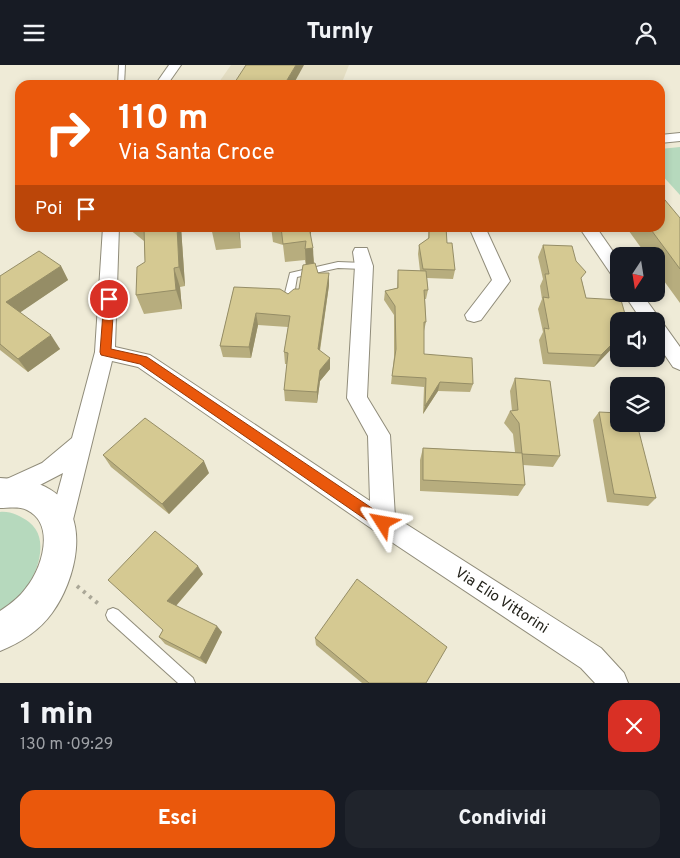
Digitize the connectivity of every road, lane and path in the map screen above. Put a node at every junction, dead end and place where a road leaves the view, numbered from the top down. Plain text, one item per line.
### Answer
1 (122, 65) edge
2 (175, 65) edge
3 (121, 80) edge
4 (164, 80) edge
5 (680, 137) edge
6 (665, 138) edge
7 (111, 232) edge
8 (479, 232) edge
9 (590, 232) edge
10 (363, 259) joint
11 (610, 260) edge
12 (288, 301) edge
13 (474, 315) dead end
14 (665, 340) edge
15 (105, 352) junction
16 (680, 362) edge
17 (83, 442) junction
18 (1, 493) edge
19 (383, 523) junction
20 (60, 527) junction
21 (57, 570) junction
22 (113, 615) joint
23 (0, 633) edge
24 (188, 683) edge
25 (614, 683) edge

1 - 3 lane
2 - 4 street
5 - 6 street
7 - 15 street
8 - 13 street
9 - 11 street
10 - 12 lane
10 - 19 street
14 - 16 street
15 - 17 street
15 - 19 street, Via Elio Vittorini
17 - 18 street
17 - 20 street
18 - 20 street
19 - 25 street, Via Elio Vittorini
20 - 21 street
21 - 22 path
21 - 23 street
22 - 24 lane

